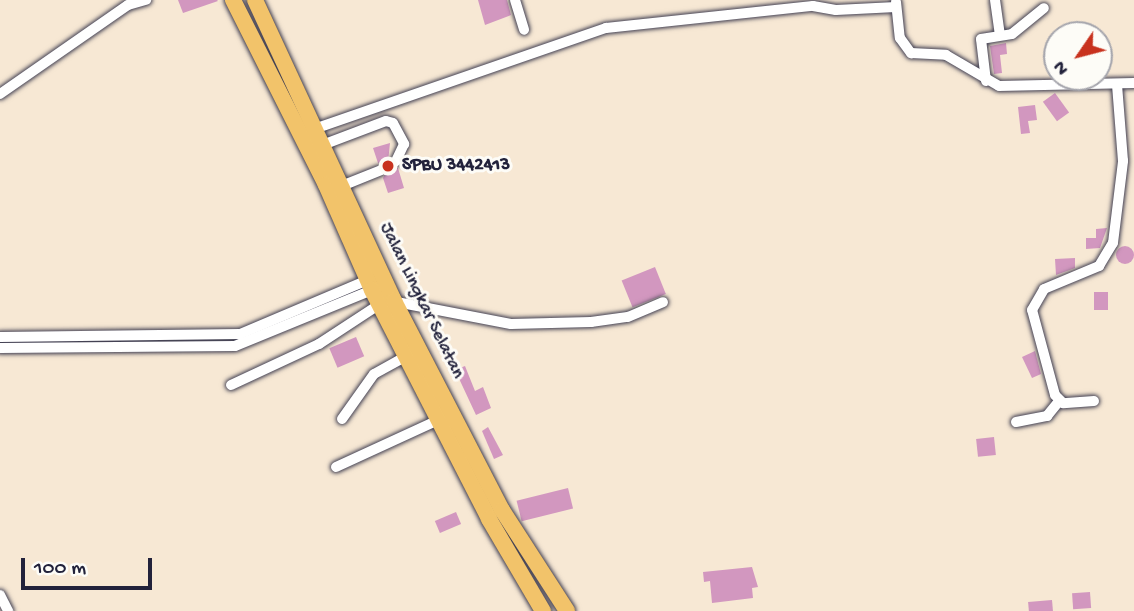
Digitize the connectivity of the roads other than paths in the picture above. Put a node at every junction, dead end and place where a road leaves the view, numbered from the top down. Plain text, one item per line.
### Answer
1 (146, 0) edge
2 (233, 0) edge
3 (255, 0) edge
4 (515, 0) edge
5 (995, 0) edge
6 (896, 3) edge
7 (1044, 8) dead end
8 (524, 30) dead end
9 (1000, 35) junction
10 (986, 81) junction
11 (1134, 83) edge
12 (1117, 84) junction
13 (0, 94) edge
14 (317, 128) junction
15 (325, 145) junction
16 (396, 161) dead end
17 (381, 170) dead end
18 (344, 185) junction
19 (380, 289) junction
20 (663, 302) dead end
21 (0, 337) edge
22 (0, 348) edge
23 (406, 356) junction
24 (231, 385) dead end
25 (1059, 401) junction
26 (1094, 401) dead end
27 (342, 419) dead end
28 (439, 420) junction
29 (1016, 422) dead end
30 (335, 467) dead end
31 (0, 595) edge
32 (8, 611) edge
33 (543, 611) edge
34 (567, 611) edge

1 - 13 street
2 - 19 highway, Jalan Lingkar Selatan
3 - 14 highway, Jalan Lingkar Selatan
4 - 8 street
5 - 9 street
6 - 10 street
6 - 14 street
7 - 9 street
9 - 10 street
10 - 12 street
11 - 12 street
12 - 25 street
14 - 15 highway, Jalan Lingkar Selatan
15 - 16 street
15 - 18 highway, Jalan Lingkar Selatan
17 - 18 street
18 - 19 highway, Jalan Lingkar Selatan
19 - 20 street
19 - 21 street
19 - 22 street
19 - 23 highway, Jalan Lingkar Selatan
19 - 24 street
19 - 34 highway, Jalan Lingkar Selatan
23 - 27 street
23 - 28 highway, Jalan Lingkar Selatan
25 - 26 street
25 - 29 street
28 - 30 street
28 - 33 highway, Jalan Lingkar Selatan
31 - 32 street

